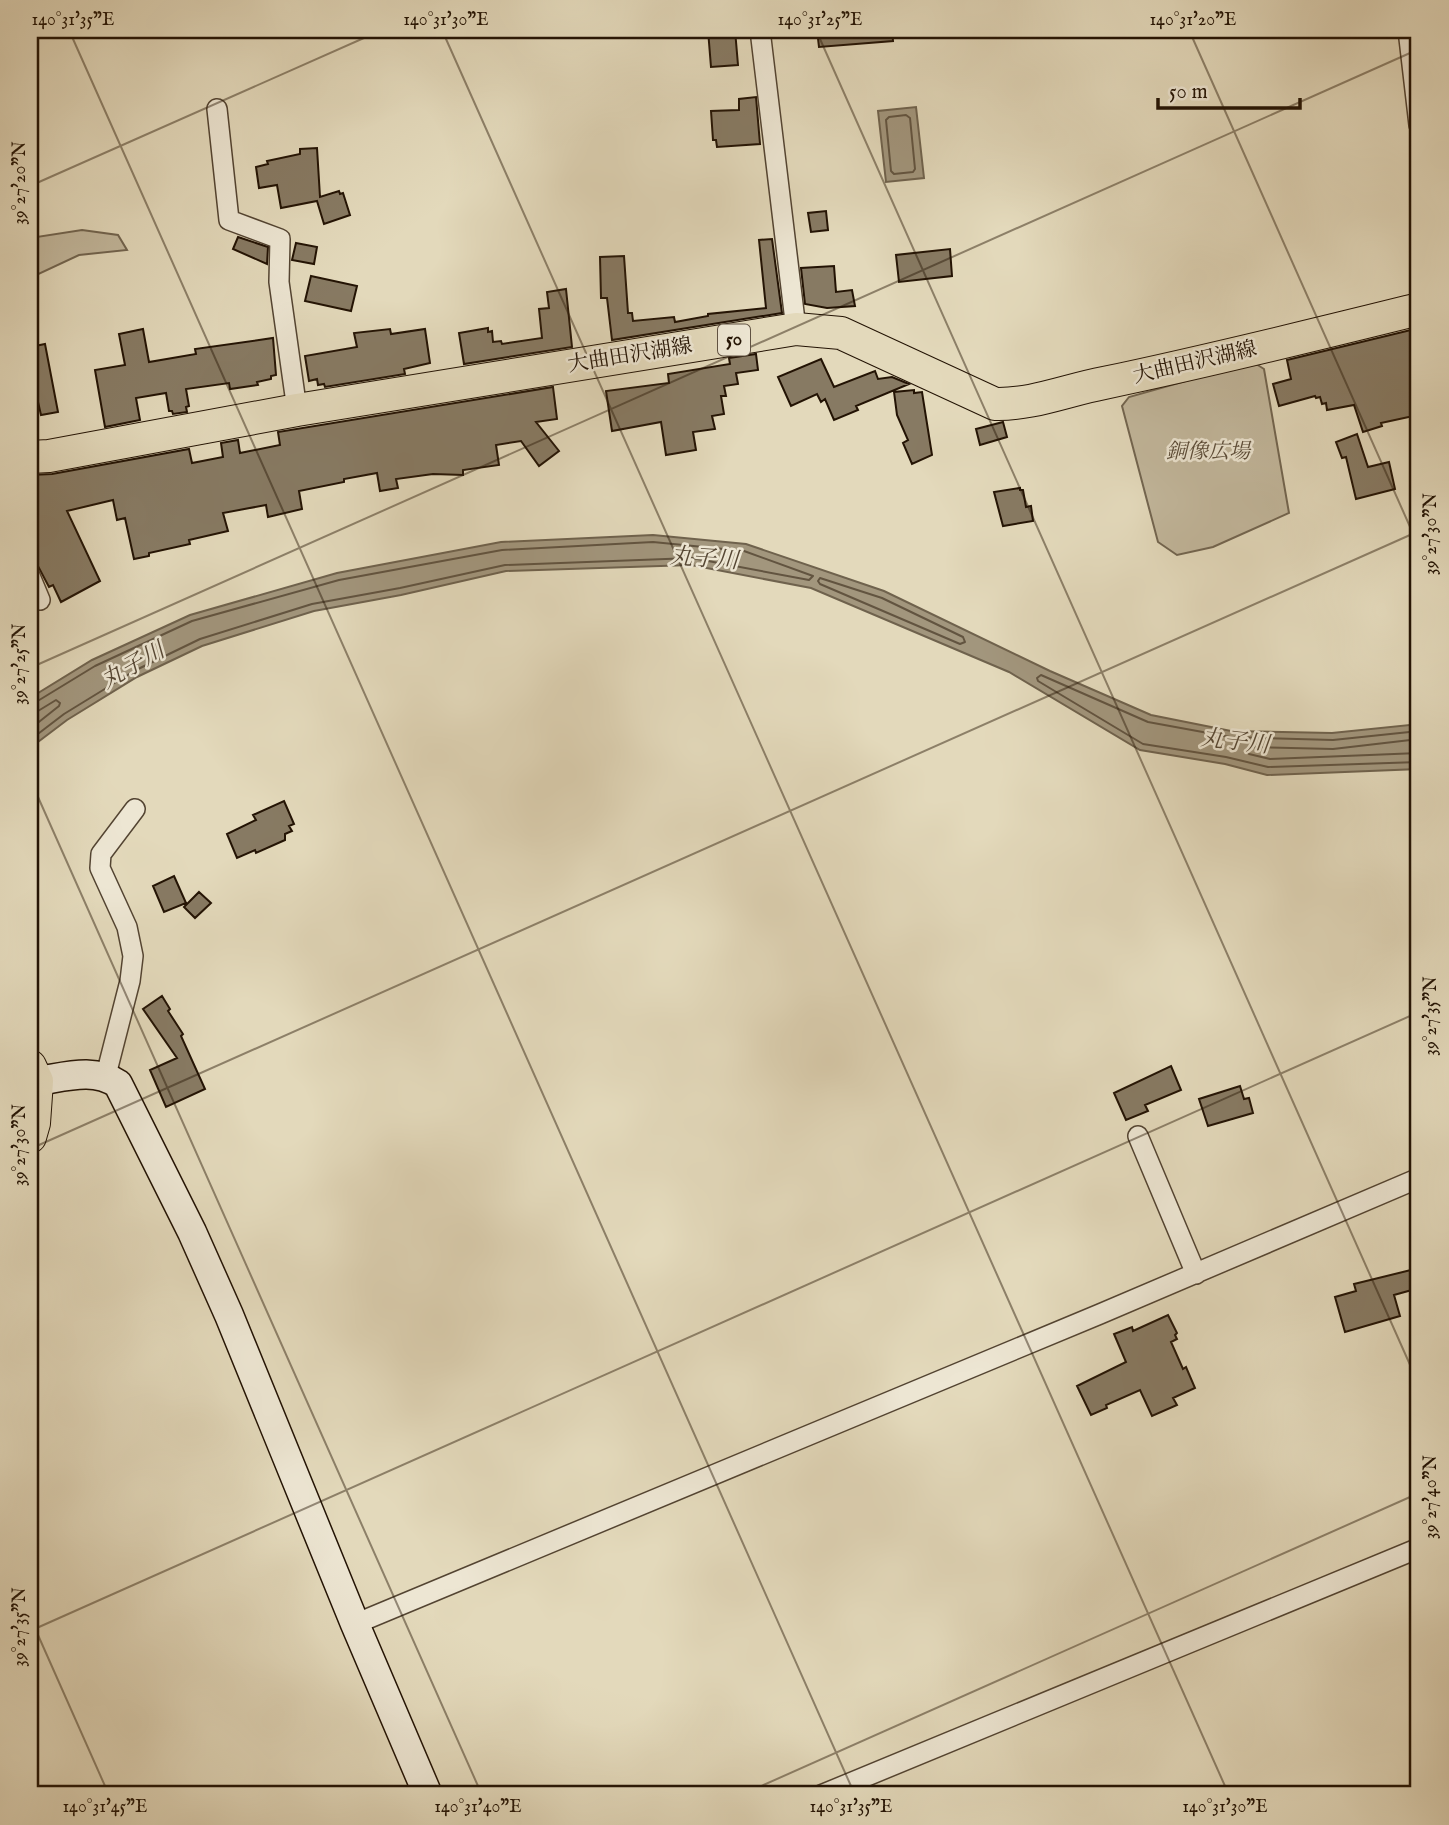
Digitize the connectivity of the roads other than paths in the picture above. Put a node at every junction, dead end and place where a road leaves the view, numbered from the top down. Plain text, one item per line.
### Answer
1 (760, 30) edge
2 (1408, 30) edge
3 (217, 109) dead end
4 (1419, 125) edge
5 (1419, 309) edge
6 (796, 330) junction
7 (297, 410) junction
8 (30, 457) edge
9 (30, 576) edge
10 (40, 600) dead end
11 (135, 809) dead end
12 (34, 1073) edge
13 (106, 1075) junction
14 (1139, 1136) dead end
15 (30, 1138) edge
16 (1419, 1178) edge
17 (1196, 1274) junction
18 (1419, 1548) edge
19 (355, 1624) junction
20 (428, 1795) edge
21 (821, 1795) edge

1 - 6 street
2 - 4 street
3 - 7 street
5 - 6 main road, 大曲田沢湖線 / 50
6 - 7 main road, 大曲田沢湖線 / 50
7 - 8 main road, 大曲田沢湖線 / 50
9 - 10 street
11 - 13 street
12 - 13 street
12 - 15 main road
13 - 19 street
14 - 17 street
16 - 17 street
17 - 19 street
18 - 21 street
19 - 20 street

